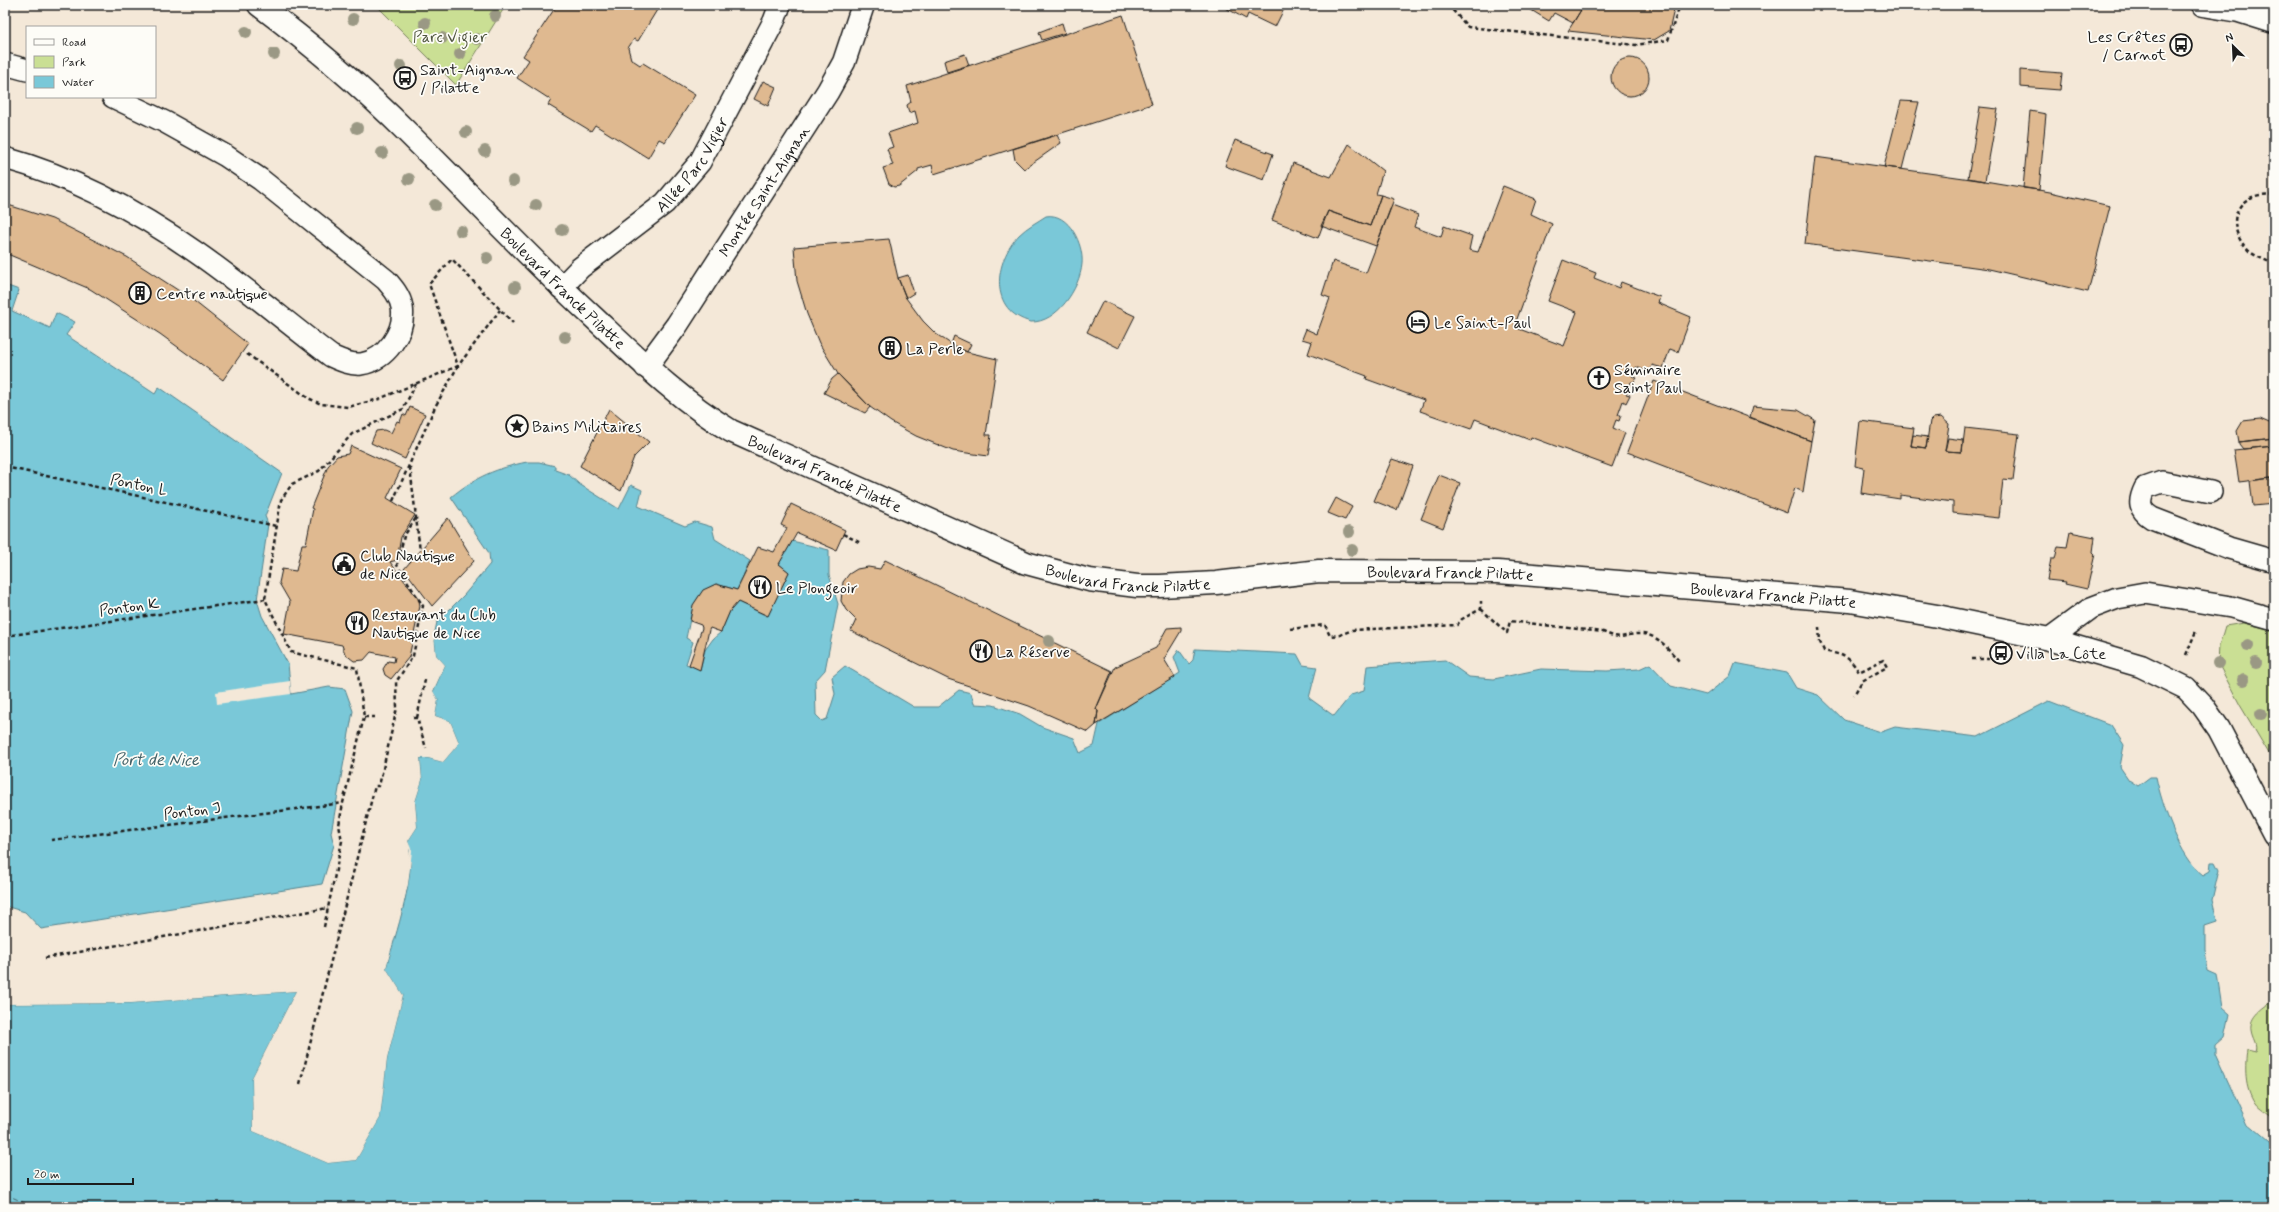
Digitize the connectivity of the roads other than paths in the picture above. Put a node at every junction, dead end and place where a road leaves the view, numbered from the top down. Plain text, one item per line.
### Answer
1 (259, 5) edge
2 (780, 5) edge
3 (863, 5) edge
4 (2203, 5) edge
5 (2274, 22) edge
6 (5, 64) edge
7 (26, 70) edge
8 (115, 98) edge
9 (5, 158) edge
10 (561, 288) junction
11 (646, 367) junction
12 (2211, 492) dead end
13 (2274, 561) edge
14 (2274, 619) edge
15 (2049, 638) junction
16 (2274, 834) edge

1 - 10 street, Boulevard Franck Pilatte
2 - 10 lane, Allée Parc Vigier
3 - 11 street, Montée Saint-Aignan
4 - 5 street
6 - 7 lane
8 - 9 lane
10 - 11 street, Boulevard Franck Pilatte
11 - 15 street, Boulevard Franck Pilatte
12 - 13 lane
14 - 15 lane
15 - 16 street, Boulevard Franck Pilatte

